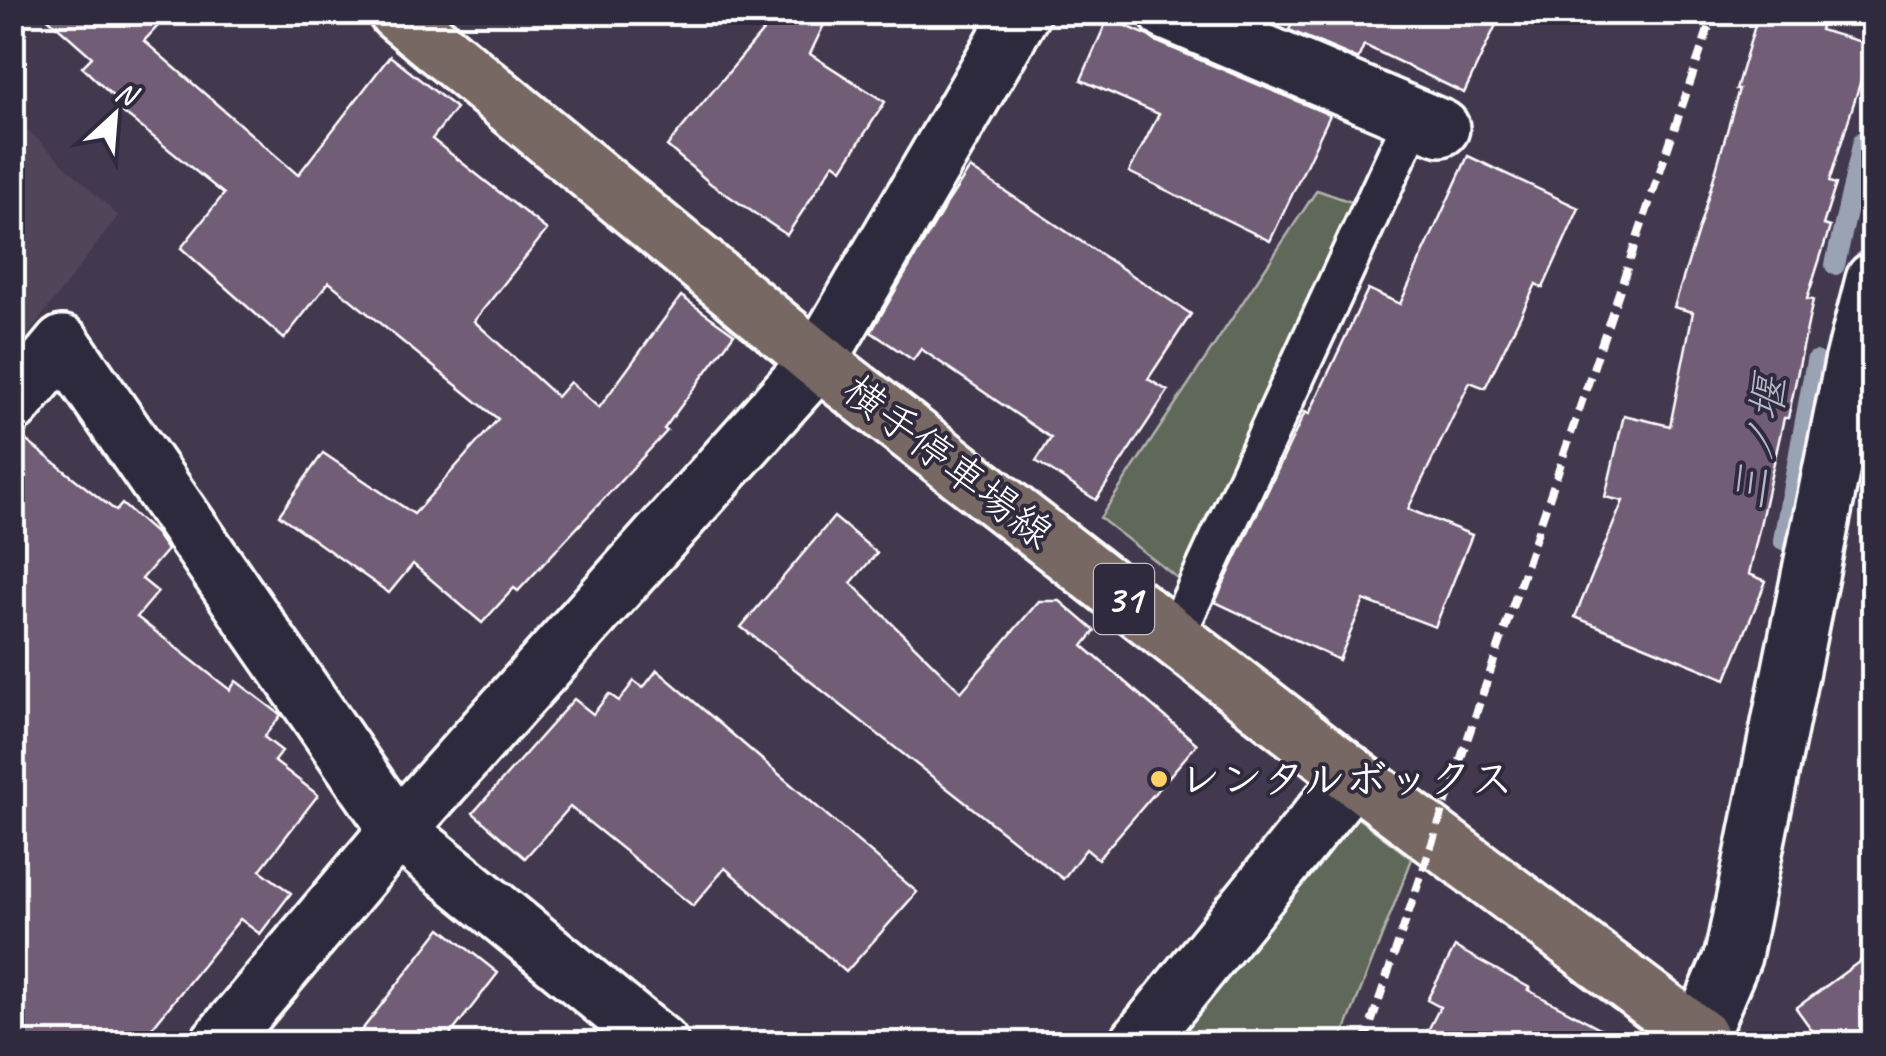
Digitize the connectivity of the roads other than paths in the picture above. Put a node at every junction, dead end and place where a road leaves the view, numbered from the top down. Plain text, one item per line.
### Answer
1 (396, 12) edge
2 (1022, 12) edge
3 (1167, 12) edge
4 (1428, 122) joint
5 (1874, 280) edge
6 (818, 361) junction
7 (12, 405) edge
8 (1174, 638) junction
9 (1353, 776) junction
10 (398, 830) junction
11 (1702, 1042) edge
12 (218, 1044) edge
13 (660, 1044) edge
14 (1137, 1044) edge

1 - 6 main road, 横手停車場線 / 31
2 - 6 street
3 - 4 street
4 - 8 lane
5 - 11 street
6 - 8 main road, 横手停車場線 / 31
6 - 10 street
7 - 10 street
8 - 9 main road, 横手停車場線 / 31
9 - 11 main road, 横手停車場線 / 31
9 - 14 street
10 - 12 street
10 - 13 street

